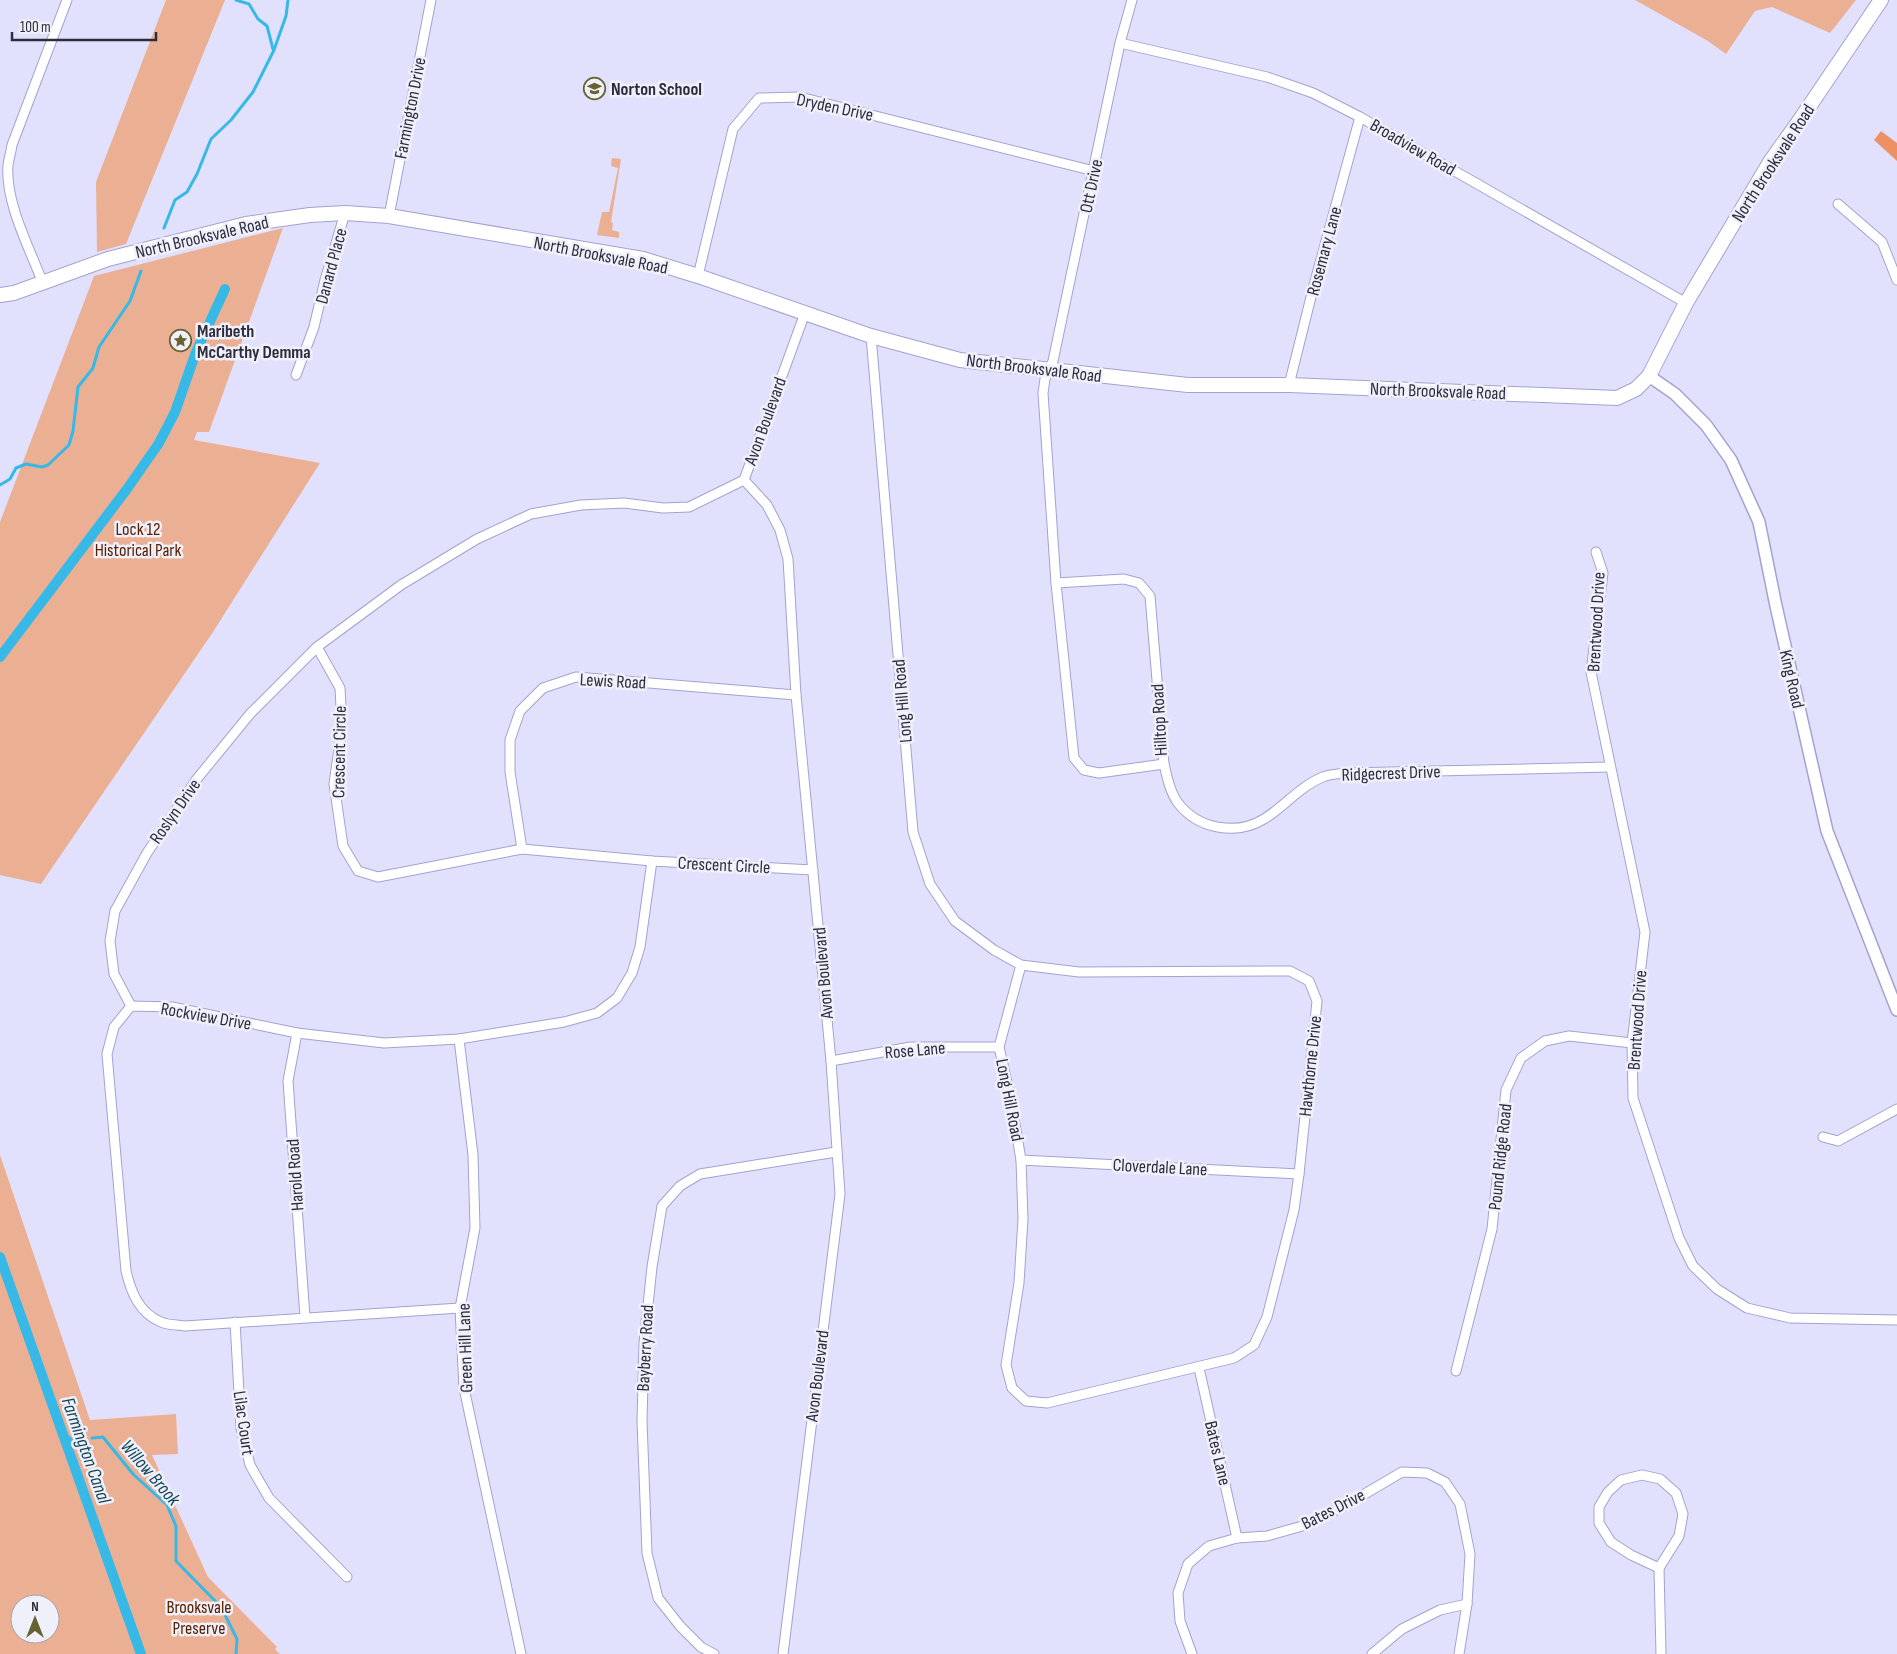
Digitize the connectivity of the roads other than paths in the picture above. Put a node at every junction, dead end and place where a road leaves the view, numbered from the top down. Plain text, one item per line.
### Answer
1 (67, 0) edge
2 (431, 0) edge
3 (1132, 0) edge
4 (1881, 0) edge
5 (1120, 43) junction
6 (1360, 117) junction
7 (1094, 171) junction
8 (1838, 204) dead end
9 (345, 213) junction
10 (389, 216) junction
11 (698, 276) junction
12 (1897, 280) edge
13 (42, 281) junction
14 (0, 295) edge
15 (1686, 302) junction
16 (805, 313) junction
17 (871, 336) junction
18 (1049, 371) junction
19 (296, 375) dead end
20 (1649, 376) junction
21 (1289, 385) junction
22 (744, 480) junction
23 (1596, 552) dead end
24 (1056, 583) junction
25 (317, 648) junction
26 (796, 695) junction
27 (1164, 764) junction
28 (1610, 767) junction
29 (522, 849) junction
30 (652, 861) junction
31 (813, 870) junction
32 (1021, 964) junction
33 (131, 1006) junction
34 (1897, 1010) edge
35 (297, 1033) junction
36 (458, 1039) junction
37 (1632, 1044) junction
38 (999, 1047) junction
39 (831, 1061) junction
40 (1897, 1109) edge
41 (1823, 1137) dead end
42 (836, 1152) junction
43 (1022, 1160) junction
44 (1299, 1174) junction
45 (460, 1308) junction
46 (305, 1317) junction
47 (1897, 1320) edge
48 (235, 1322) junction
49 (1198, 1368) junction
50 (1456, 1371) dead end
51 (1237, 1538) junction
52 (1659, 1568) junction
53 (348, 1577) dead end
54 (1467, 1604) junction
55 (521, 1654) edge
56 (714, 1654) edge
57 (783, 1654) edge
58 (1192, 1654) edge
59 (1372, 1654) edge
60 (1459, 1654) edge
61 (1661, 1654) edge

1 - 13 street
2 - 10 street, Farmington Drive
3 - 5 street, Ott Drive
4 - 15 main road, North Brooksvale Road
5 - 6 street, Broadview Road
5 - 7 street, Ott Drive
6 - 15 street, Broadview Road
6 - 21 street, Rosemary Lane
7 - 11 street, Dryden Drive
7 - 18 street, Ott Drive
8 - 12 street
9 - 10 main road, North Brooksvale Road
9 - 13 main road, North Brooksvale Road
9 - 19 street, Danard Place
10 - 11 main road, North Brooksvale Road
11 - 16 main road, North Brooksvale Road
13 - 14 main road, North Brooksvale Road
15 - 20 main road, North Brooksvale Road
16 - 17 main road, North Brooksvale Road
16 - 22 street, Avon Boulevard
17 - 18 main road, North Brooksvale Road
17 - 32 street, Long Hill Road
18 - 21 main road, North Brooksvale Road
18 - 24 street, Hilltop Road
20 - 21 main road, North Brooksvale Road
20 - 34 street, King Road
22 - 25 street
22 - 26 street, Avon Boulevard
23 - 28 street, Brentwood Drive
24 - 27 street, Hilltop Road
24 - 27 street, Hilltop Road
25 - 29 street, Crescent Circle
25 - 33 street, Roslyn Drive
26 - 29 street, Lewis Road
26 - 31 street, Avon Boulevard
27 - 28 street, Ridgecrest Drive
28 - 37 street, Brentwood Drive
29 - 30 street, Crescent Circle
30 - 31 street, Crescent Circle
30 - 36 street, Rockview Drive
31 - 39 street, Avon Boulevard
32 - 38 street, Long Hill Road
32 - 44 street, Hawthorne Drive
33 - 35 street, Rockview Drive
33 - 48 street
35 - 36 street, Rockview Drive
35 - 46 street, Harold Road
36 - 45 street, Green Hill Lane
37 - 47 street, Brentwood Drive
37 - 50 street, Pound Ridge Road
38 - 39 street, Rose Lane
38 - 43 street, Long Hill Road
39 - 42 street, Avon Boulevard
40 - 41 street
42 - 56 street, Bayberry Road
42 - 57 street, Avon Boulevard
43 - 44 street, Cloverdale Lane
43 - 49 street, Long Hill Road
44 - 49 street, Hawthorne Drive
45 - 46 street
45 - 55 street, Green Hill Lane
46 - 48 street
48 - 53 street, Lilac Court
49 - 51 street, Bates Lane
51 - 54 street, Bates Drive
51 - 58 street, Bates Drive
52 - 52 street
52 - 61 street
54 - 59 street
54 - 60 street, Bates Drive

